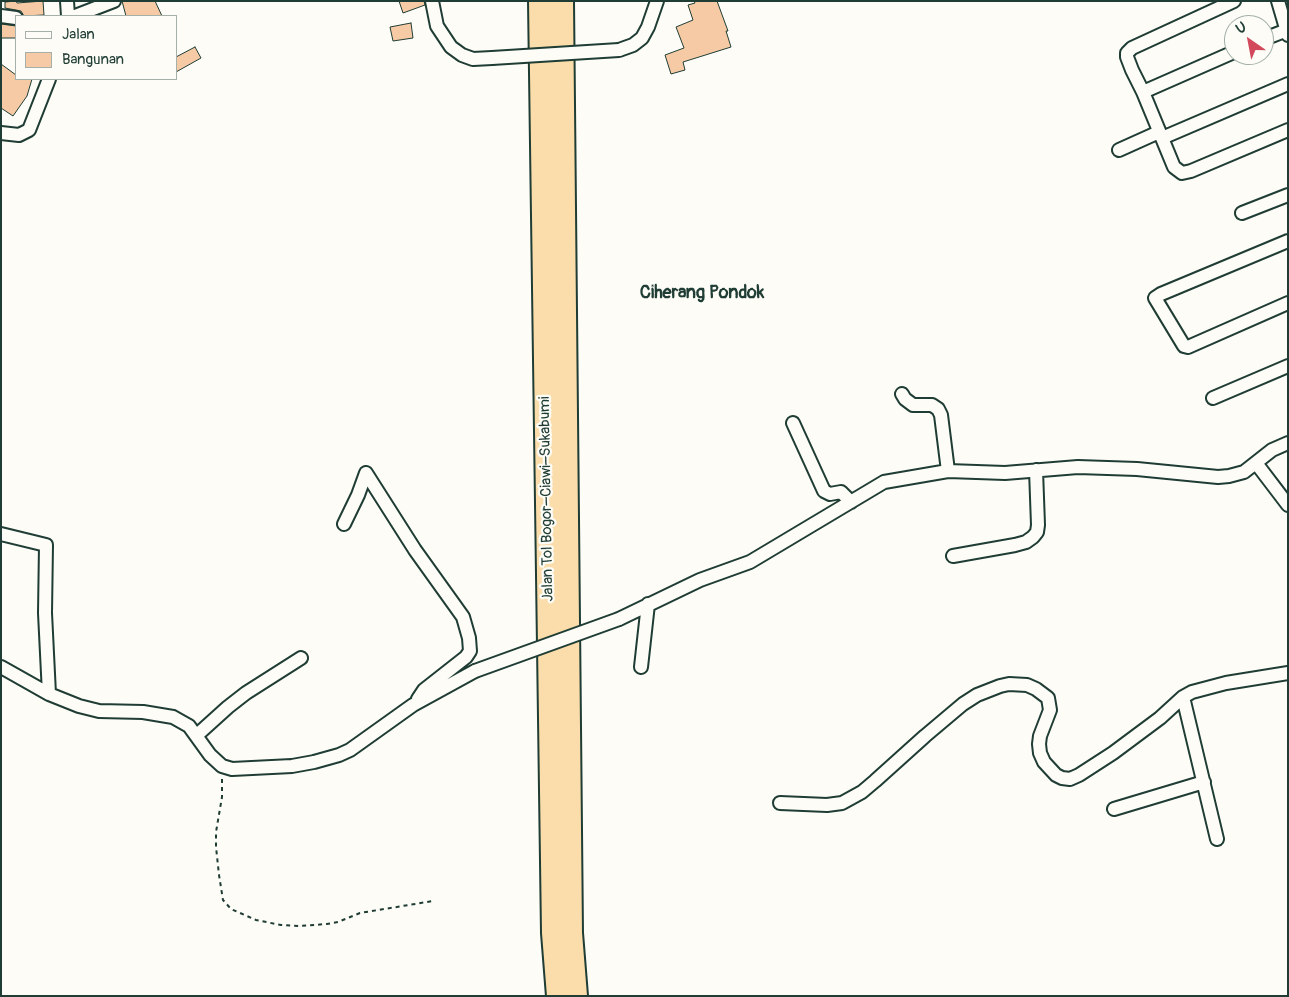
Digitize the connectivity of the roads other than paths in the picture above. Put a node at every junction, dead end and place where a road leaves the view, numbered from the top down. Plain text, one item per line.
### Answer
1 (67, 1) edge
2 (114, 1) edge
3 (432, 1) edge
4 (540, 1) edge
5 (562, 1) edge
6 (657, 1) edge
7 (1234, 1) edge
8 (1278, 1) edge
9 (68, 15) edge
10 (78, 15) edge
11 (1, 16) edge
12 (15, 18) edge
13 (1287, 32) edge
14 (1274, 36) edge
15 (1224, 56) edge
16 (49, 80) edge
17 (1288, 84) edge
18 (1143, 92) junction
19 (1288, 130) edge
20 (1, 133) edge
21 (1161, 135) junction
22 (1119, 150) dead end
23 (1288, 194) edge
24 (1242, 214) dead end
25 (1288, 241) edge
26 (1288, 303) edge
27 (1288, 366) edge
28 (902, 394) dead end
29 (1213, 398) dead end
30 (793, 423) dead end
31 (1288, 443) edge
32 (1256, 463) junction
33 (1036, 470) junction
34 (948, 471) junction
35 (851, 502) junction
36 (1288, 505) edge
37 (344, 524) dead end
38 (1, 534) edge
39 (953, 556) dead end
40 (648, 604) junction
41 (301, 658) dead end
42 (1, 667) edge
43 (641, 667) dead end
44 (1288, 673) edge
45 (49, 694) junction
46 (1183, 697) junction
47 (413, 705) junction
48 (196, 734) junction
49 (1204, 782) junction
50 (780, 803) dead end
51 (1114, 809) dead end
52 (1217, 839) dead end
53 (558, 996) edge
54 (576, 996) edge

1 - 9 street
2 - 10 street
3 - 6 street, bridge
4 - 53 highway, Jalan Tol Bogor–Ciawi–Sukabumi
5 - 54 highway, Jalan Tol Bogor–Ciawi–Sukabumi
7 - 18 street
8 - 13 street
11 - 12 street
13 - 14 street
15 - 18 street
16 - 20 street
17 - 21 street
18 - 21 street
19 - 21 street
21 - 22 street
23 - 24 street
25 - 26 street
27 - 29 street
28 - 34 street
30 - 35 street
31 - 32 street
32 - 33 street
32 - 36 street
33 - 34 street
33 - 39 street
34 - 35 street
35 - 40 street
37 - 47 street
38 - 45 street
40 - 43 street
40 - 47 street, bridge
41 - 48 street
42 - 45 street
44 - 46 street
45 - 48 street
46 - 49 street
46 - 50 street
47 - 48 street
49 - 51 street
49 - 52 street

